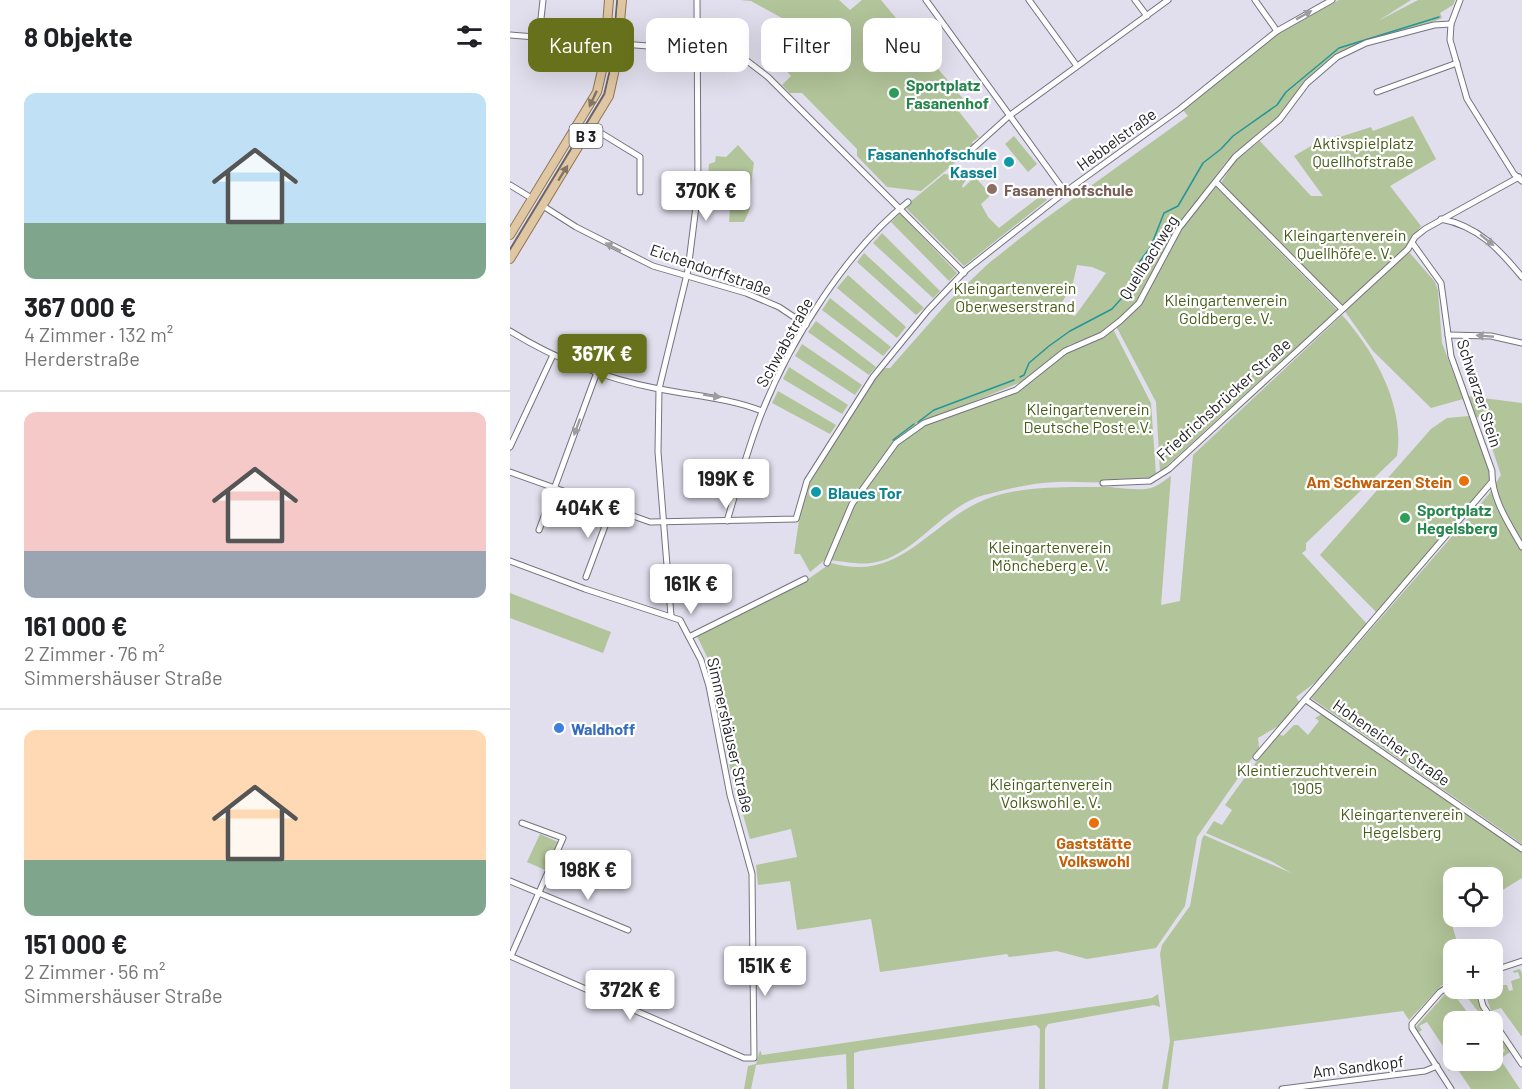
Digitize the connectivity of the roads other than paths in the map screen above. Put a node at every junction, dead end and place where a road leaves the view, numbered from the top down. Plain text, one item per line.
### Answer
1 (543, 0) edge
2 (609, 0) edge
3 (622, 0) edge
4 (697, 0) edge
5 (926, 0) edge
6 (1029, 0) edge
7 (1135, 0) edge
8 (1168, 0) edge
9 (1255, 0) edge
10 (1332, 0) edge
11 (1460, 0) edge
12 (1147, 16) junction
13 (541, 18) edge
14 (607, 18) edge
15 (620, 18) edge
16 (697, 18) edge
17 (1451, 24) junction
18 (1277, 31) junction
19 (510, 35) edge
20 (528, 36) edge
21 (749, 62) edge
22 (1456, 63) junction
23 (1077, 66) junction
24 (600, 72) edge
25 (613, 72) edge
26 (698, 72) edge
27 (1377, 92) dead end
28 (1009, 116) junction
29 (591, 127) junction
30 (968, 153) dead end
31 (1520, 179) edge
32 (1217, 183) junction
33 (510, 185) edge
34 (639, 192) dead end
35 (1065, 192) junction
36 (533, 199) junction
37 (908, 202) dead end
38 (543, 206) junction
39 (899, 207) junction
40 (1441, 219) junction
41 (510, 235) edge
42 (1413, 244) junction
43 (510, 258) edge
44 (964, 273) junction
45 (687, 275) junction
46 (1522, 277) edge
47 (1342, 309) junction
48 (806, 325) junction
49 (510, 331) edge
50 (1448, 335) junction
51 (1522, 343) edge
52 (553, 355) junction
53 (597, 372) junction
54 (659, 389) junction
55 (762, 411) junction
56 (510, 447) edge
57 (510, 472) edge
58 (1103, 483) dead end
59 (1492, 485) junction
60 (555, 488) junction
61 (611, 510) junction
62 (727, 521) junction
63 (662, 522) junction
64 (539, 530) dead end
65 (1522, 547) edge
66 (510, 561) edge
67 (826, 562) dead end
68 (586, 577) dead end
69 (805, 579) dead end
70 (671, 616) junction
71 (689, 638) junction
72 (1306, 700) junction
73 (1256, 757) dead end
74 (522, 823) dead end
75 (1522, 849) edge
76 (510, 881) edge
77 (539, 893) junction
78 (628, 930) dead end
79 (510, 956) edge
80 (1522, 961) edge
81 (1503, 967) edge
82 (1443, 990) edge
83 (1481, 999) edge
84 (1522, 1064) edge
85 (1437, 1066) junction
86 (1282, 1089) edge
87 (1451, 1089) edge

1 - 13 street
2 - 14 main road, B 3
3 - 15 main road, B 3
4 - 16 street
5 - 28 street
6 - 23 street
7 - 12 street
8 - 12 street
9 - 18 street
18 -> 10 street, Hebbelstraße
11 - 17 street
12 - 23 street
17 - 22 street
17 - 32 street, Quellbachweg
18 - 35 street, Hebbelstraße
19 - 20 street
21 - 39 street
22 - 27 street
22 - 31 street
23 - 28 street
24 -> 36 main road, B 3
25 - 29 main road, B 3
26 - 45 street
28 - 30 street
28 - 35 street
29 - 34 street
38 -> 29 main road, B 3
31 - 40 street, Friedrichsbrücker Straße
32 - 47 street
32 - 67 street, Quellbachweg
33 - 36 street
35 - 44 street, Hebbelstraße
36 - 41 main road, B 3
37 - 39 street, Schwabstraße
38 - 43 main road, B 3
45 -> 38 street, Eichendorffstraße
39 - 44 street
39 - 48 street, Schwabstraße
40 - 42 street, Friedrichsbrücker Straße
40 -> 46 street
42 - 47 street, Friedrichsbrücker Straße
42 - 50 street, Schwarzer Stein
44 - 62 street, Hebbelstraße
45 - 48 street, Eichendorffstraße
45 - 54 street
47 - 58 street, Friedrichsbrücker Straße
48 - 55 street, Schwabstraße
49 - 52 street
51 -> 50 street
50 - 59 street, Schwarzer Stein
52 - 53 street
52 - 56 street
53 - 54 street
53 -> 60 street
54 -> 55 street
54 - 63 street
55 - 62 street, Schwabstraße
57 - 60 street
59 - 65 street, Schwarzer Stein
59 - 72 street
60 - 61 street
60 - 64 street
61 - 63 street
61 - 68 street
62 - 63 street
63 - 70 street
66 - 70 street
69 - 71 street
70 - 71 street, Simmershäuser Straße
71 - 79 street, Simmershäuser Straße
72 - 73 street
72 - 75 street, Hoheneicher Straße
74 - 77 street
76 - 77 street
77 - 78 street
77 - 79 street
80 - 81 street
82 - 85 street
83 - 84 street
85 - 86 street, Am Sandkopf
85 - 87 street

